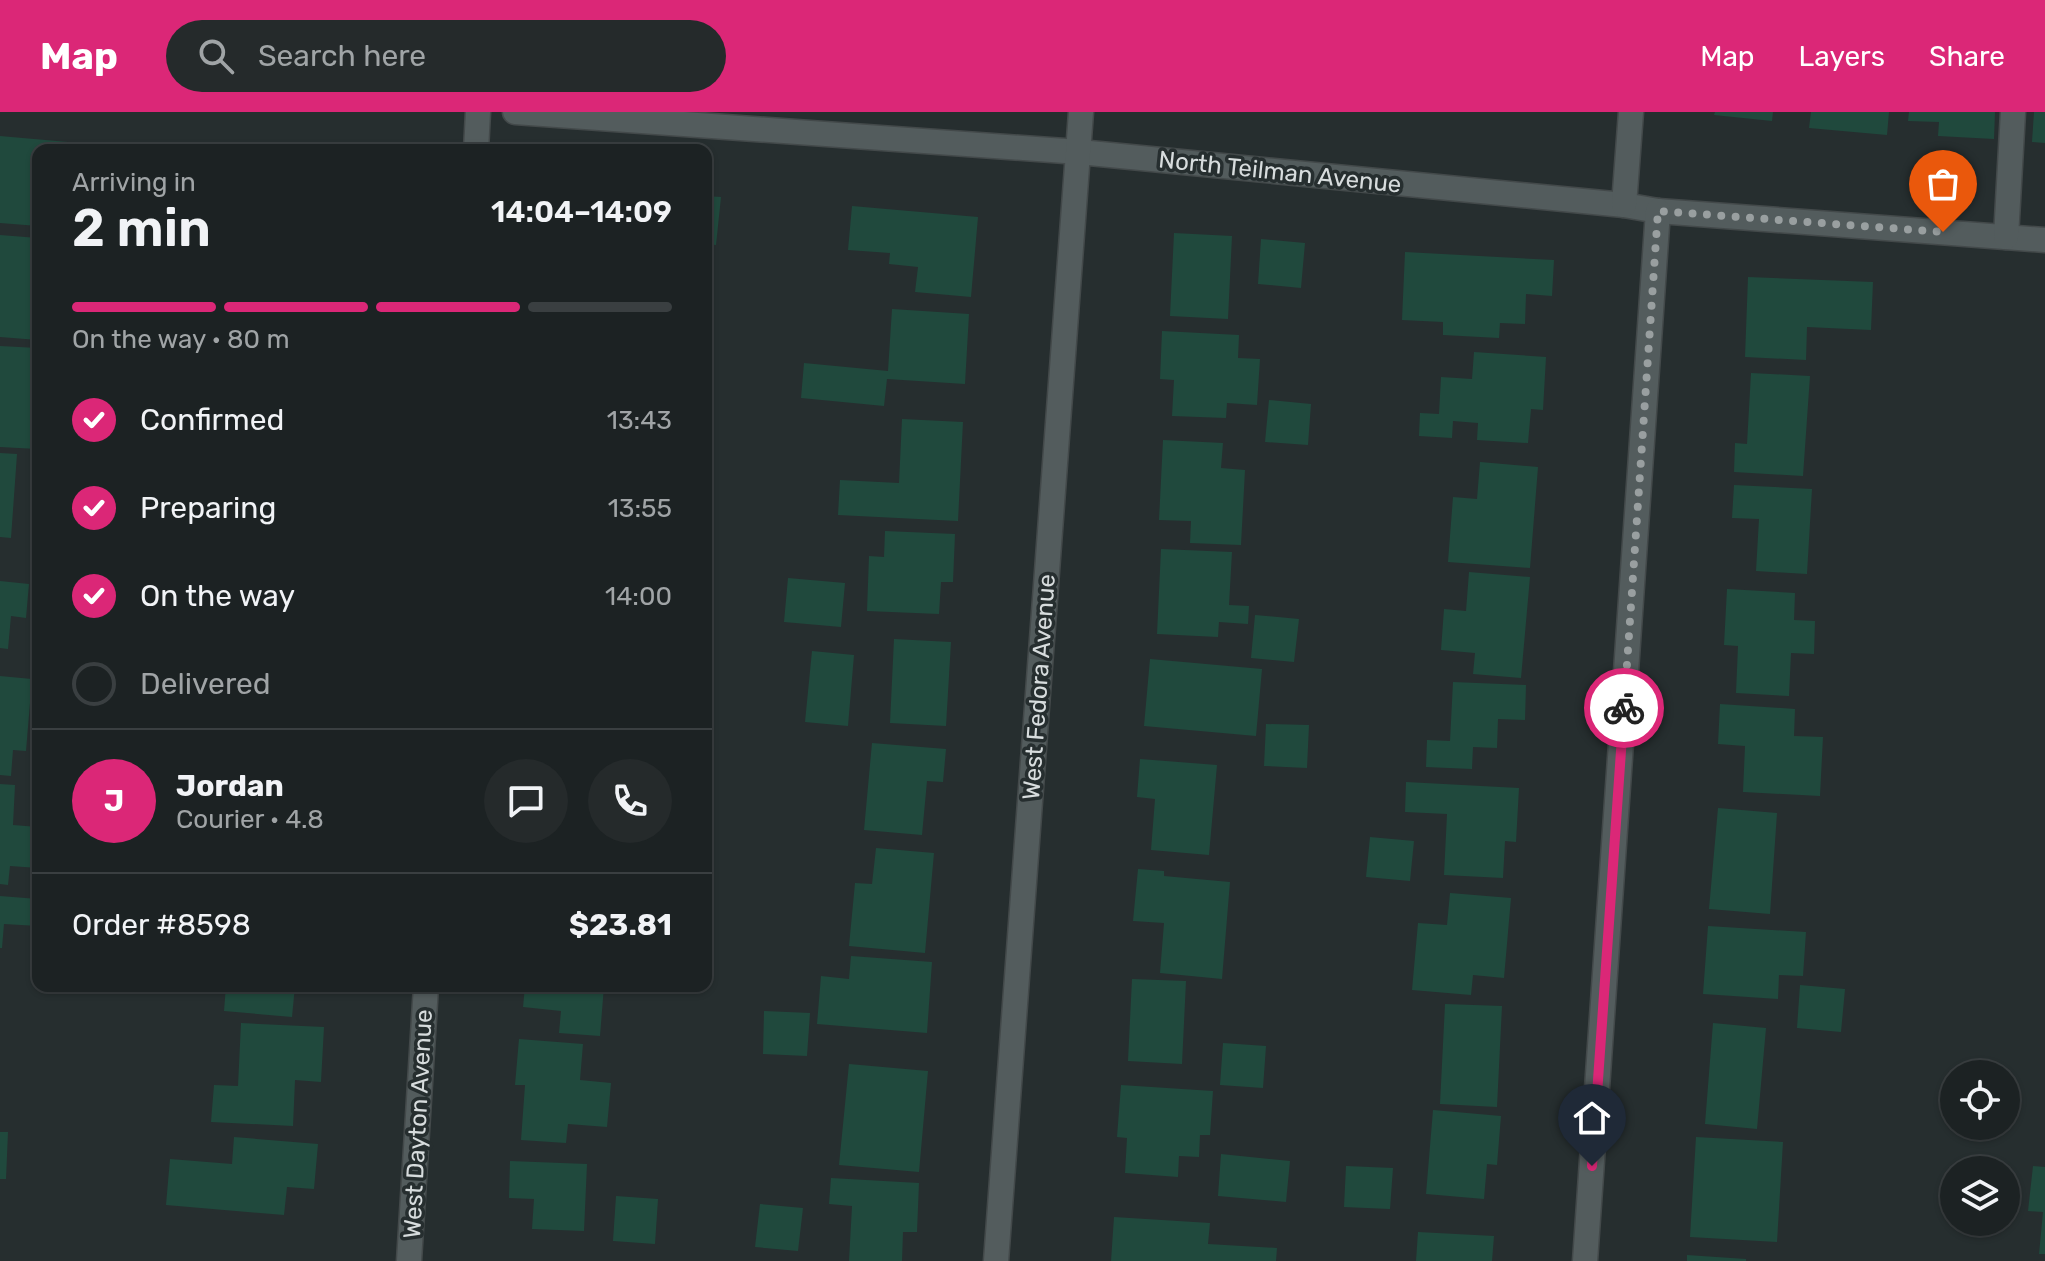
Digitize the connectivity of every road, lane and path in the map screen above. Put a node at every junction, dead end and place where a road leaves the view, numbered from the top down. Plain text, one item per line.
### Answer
1 (478, 112) edge
2 (515, 112) edge
3 (1081, 112) edge
4 (1631, 112) edge
5 (2013, 112) edge
6 (476, 144) edge
7 (1079, 152) junction
8 (1624, 205) junction
9 (1658, 211) junction
10 (2006, 237) junction
11 (2045, 240) edge
12 (426, 992) edge
13 (409, 1261) edge
14 (996, 1261) edge
15 (1585, 1261) edge

1 - 6 street
2 - 7 street, North Teilman Avenue
3 - 7 street, West Fedora Avenue
4 - 8 street
5 - 10 street
7 - 8 street, North Teilman Avenue
7 - 14 street, West Fedora Avenue
8 - 9 street, North Teilman Avenue
9 - 10 street, North Teilman Avenue
9 - 15 street
10 - 11 street, North Teilman Avenue
12 - 13 street, West Dayton Avenue

